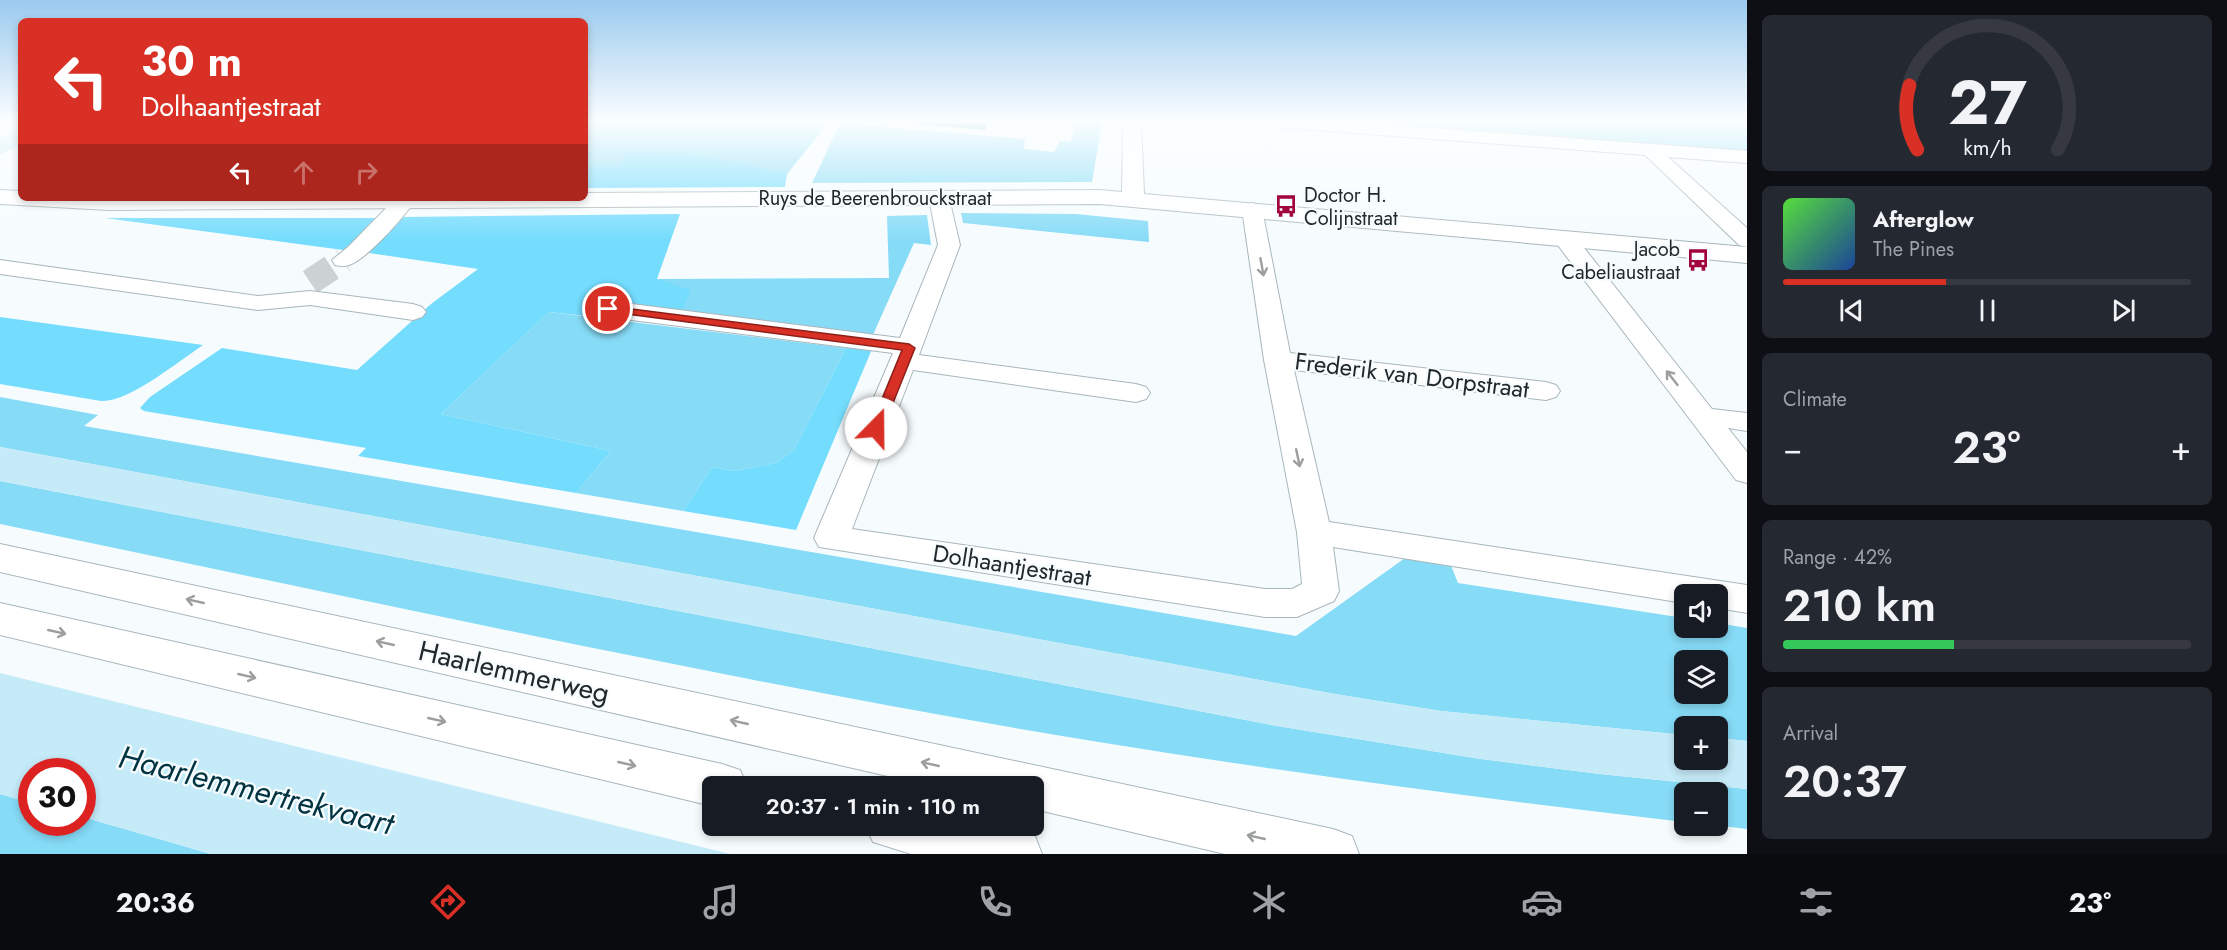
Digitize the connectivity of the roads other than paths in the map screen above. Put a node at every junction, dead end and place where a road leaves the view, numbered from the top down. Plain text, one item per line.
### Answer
1 (1132, 162) edge
2 (1664, 162) edge
3 (0, 197) edge
4 (18, 198) edge
5 (939, 198) junction
6 (1134, 199) junction
7 (73, 201) edge
8 (538, 201) edge
9 (588, 201) edge
10 (404, 202) junction
11 (1252, 209) junction
12 (1564, 239) junction
13 (1747, 240) edge
14 (1747, 255) edge
15 (343, 260) tunnel mouth
16 (0, 267) edge
17 (310, 282) tunnel mouth
18 (280, 302) junction
19 (608, 309) dead end
20 (413, 312) dead end
21 (906, 355) junction
22 (1278, 360) junction
23 (1546, 391) dead end
24 (1136, 393) dead end
25 (1702, 416) junction
26 (1747, 422) edge
27 (1747, 473) edge
28 (1314, 532) junction
29 (0, 558) edge
30 (1674, 587) edge
31 (1728, 596) edge
32 (1747, 599) edge
33 (0, 619) edge
34 (983, 776) edge
35 (702, 781) edge
36 (1044, 789) edge
37 (938, 836) edge
38 (1016, 854) edge
39 (1333, 854) edge

1 - 6 street
2 - 13 street
3 - 4 street, Ruys de Beerenbrouckstraat
5 - 6 street, Ruys de Beerenbrouckstraat
5 - 9 street, Ruys de Beerenbrouckstraat
5 - 21 street, Dolhaantjestraat
6 - 11 street, Ruys de Beerenbrouckstraat
7 - 10 street, Ruys de Beerenbrouckstraat
8 - 10 street, Ruys de Beerenbrouckstraat
10 - 15 street
11 - 12 street, Ruys de Beerenbrouckstraat
11 -> 22 street, Frederik van Dorpstraat
12 - 14 street, Ruys de Beerenbrouckstraat
25 -> 12 street
16 - 18 street
17 - 18 street
18 - 20 street
19 - 21 street
21 - 24 street
21 - 28 street, Dolhaantjestraat
22 - 23 street, Frederik van Dorpstraat
22 -> 28 street, Frederik van Dorpstraat
25 - 26 street
25 - 27 street
28 - 30 street
34 -> 29 street, Haarlemmerweg
31 - 32 street
33 -> 35 street
39 -> 36 street
37 - 38 street

